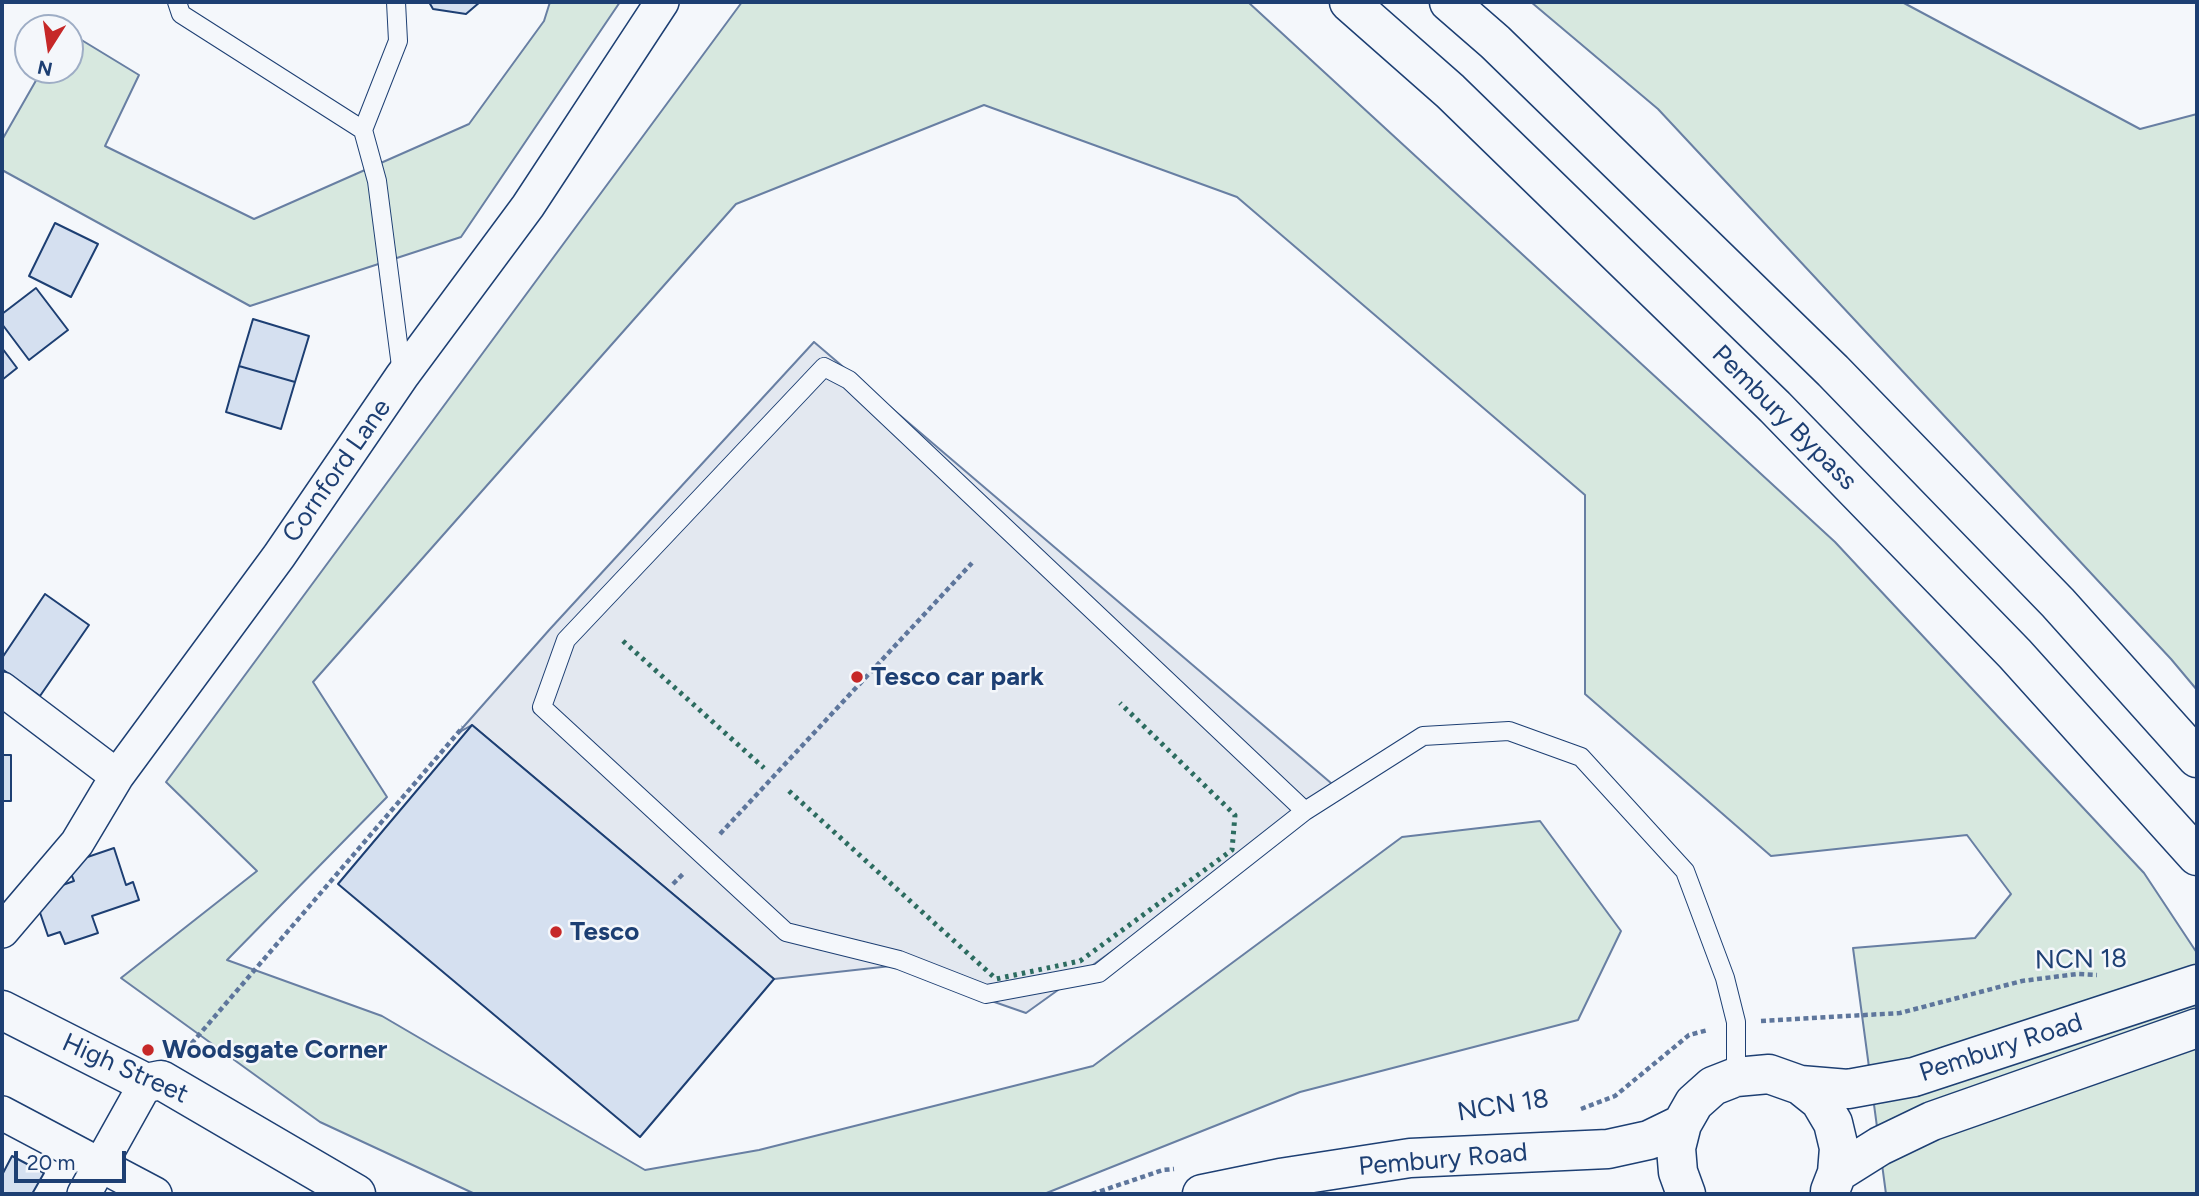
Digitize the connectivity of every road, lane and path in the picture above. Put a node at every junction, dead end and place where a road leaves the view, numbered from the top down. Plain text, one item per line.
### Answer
1 (177, 2) edge
2 (396, 2) edge
3 (662, 2) edge
4 (1349, 2) edge
5 (1449, 2) edge
6 (363, 130) junction
7 (402, 376) junction
8 (972, 563) dead end
9 (2, 689) edge
10 (463, 727) dead end
11 (2197, 758) edge
12 (117, 776) junction
13 (1305, 811) junction
14 (701, 854) junction
15 (2197, 856) edge
16 (673, 884) dead end
17 (2, 931) edge
18 (2104, 976) dead end
19 (2197, 984) edge
20 (2, 1010) edge
21 (1736, 1023) junction
22 (2185, 1032) edge
23 (1736, 1077) junction
24 (153, 1081) junction
25 (1800, 1085) junction
26 (1580, 1110) dead end
27 (2, 1113) edge
28 (1682, 1124) junction
29 (91, 1180) edge
30 (1189, 1181) edge
31 (1833, 1183) edge
32 (155, 1194) edge
33 (356, 1194) edge
34 (1092, 1194) edge
35 (1686, 1194) edge

1 - 6 lane
2 - 6 lane
3 - 7 street, Cornford Lane
4 - 15 main road, Pembury Bypass
5 - 11 main road
6 - 7 lane
7 - 12 street, Cornford Lane
8 - 14 path
9 - 12 street
10 - 24 path
12 - 17 street, Cornford Lane
13 - 14 lane
13 - 14 lane
13 - 21 lane
14 - 16 path
18 - 21 path, NCN 18
19 - 25 main road, Pembury Road
20 - 24 main road, High Street
21 - 23 lane
21 - 26 path, NCN 18
22 - 31 main road, Pembury Road
23 - 25 main road
23 - 28 main road
24 - 29 street
24 - 33 main road, High Street
25 - 31 main road
27 - 29 street
28 - 30 main road, Pembury Road
28 - 35 main road
29 - 32 street
30 - 34 path

